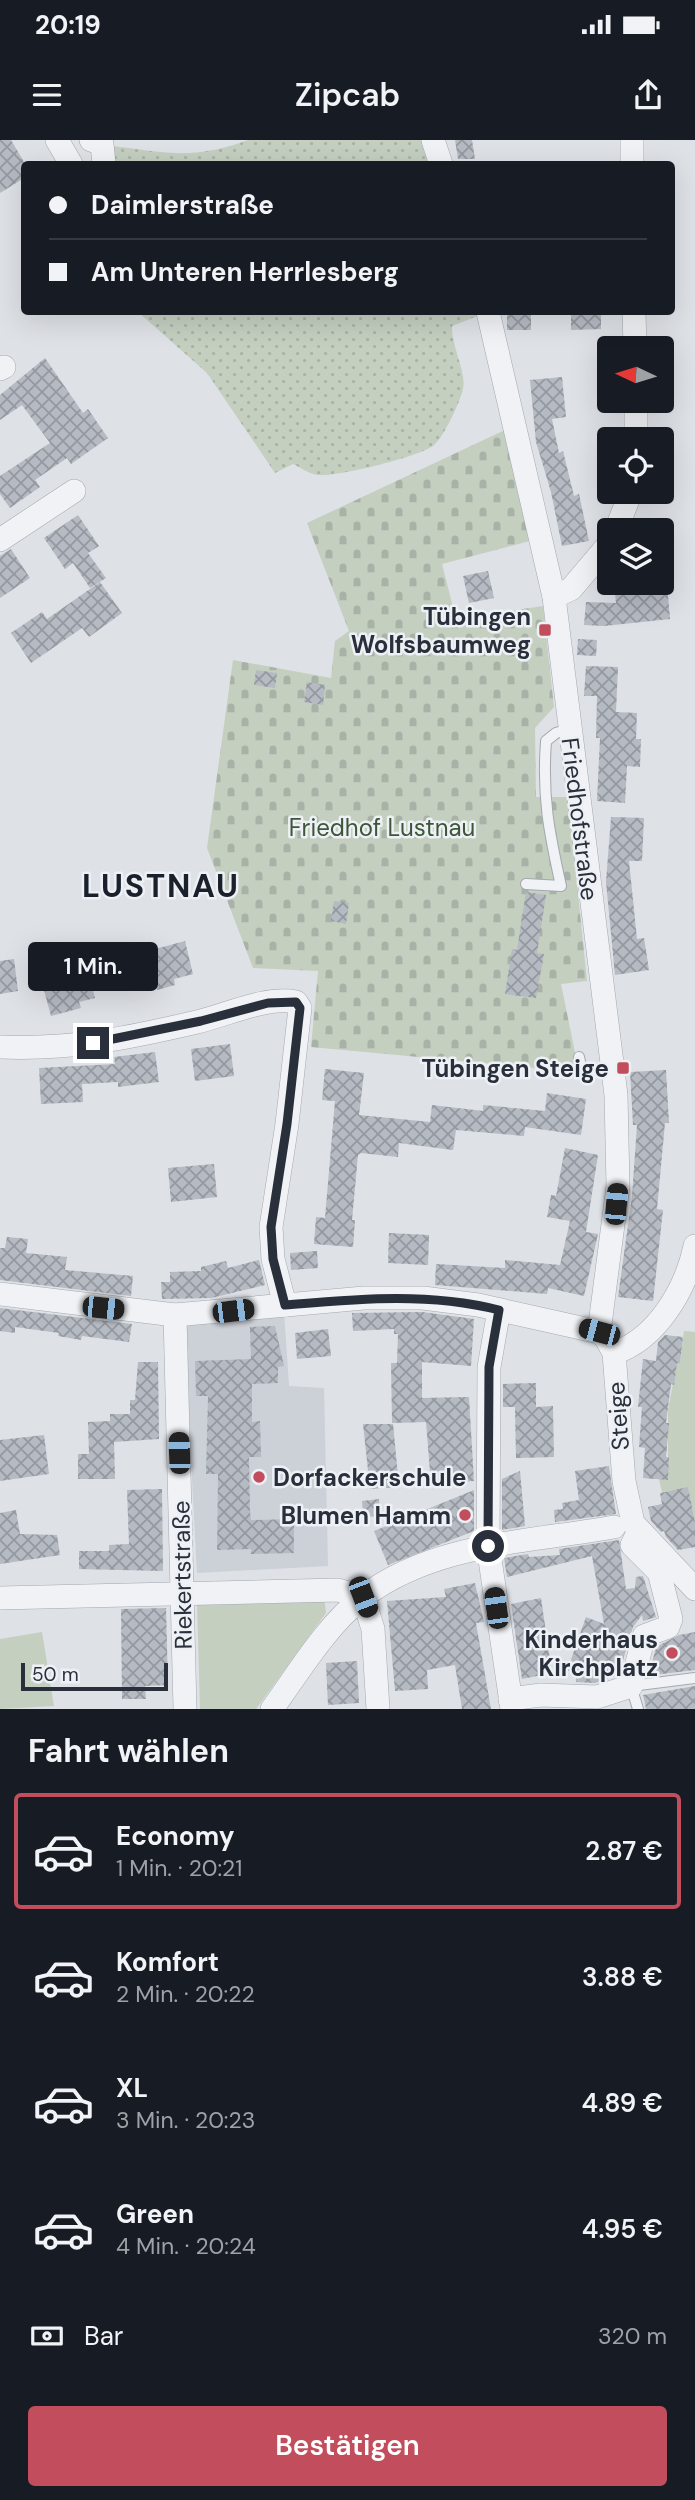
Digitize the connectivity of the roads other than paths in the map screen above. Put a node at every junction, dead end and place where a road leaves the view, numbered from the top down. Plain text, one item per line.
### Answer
1 (57, 140) edge
2 (66, 140) edge
3 (91, 140) edge
4 (433, 140) edge
5 (632, 140) edge
6 (69, 161) edge
7 (104, 161) edge
8 (440, 161) edge
9 (632, 161) edge
10 (489, 315) edge
11 (634, 315) edge
12 (635, 336) edge
13 (74, 491) dead end
14 (0, 540) edge
15 (597, 559) edge
16 (554, 597) junction
17 (569, 729) junction
18 (526, 884) dead end
19 (0, 1047) edge
20 (579, 1057) dead end
21 (612, 1068) junction
22 (695, 1246) edge
23 (0, 1294) edge
24 (285, 1305) junction
25 (499, 1310) junction
26 (175, 1315) junction
27 (599, 1332) junction
28 (614, 1353) junction
29 (614, 1527) dead end
30 (639, 1531) junction
31 (488, 1546) junction
32 (695, 1589) edge
33 (184, 1594) junction
34 (363, 1597) junction
35 (0, 1598) edge
36 (695, 1678) edge
37 (631, 1686) junction
38 (511, 1704) edge
39 (185, 1709) edge
40 (272, 1709) edge
41 (377, 1709) edge
42 (638, 1709) edge

1 - 2 street
1 - 6 street
3 - 7 street
4 - 8 street
5 - 9 street
10 - 16 street, Friedhofstraße
11 - 12 street
13 - 14 street
15 - 16 street
16 - 17 street, Friedhofstraße
17 - 18 lane
17 - 21 street, Friedhofstraße
19 - 24 street
20 - 21 lane
21 - 27 street, Friedhofstraße
22 - 28 street, Steige
23 - 26 street
24 - 25 street
24 - 26 street
25 - 27 street
25 - 31 street
26 - 33 street, Riekertstraße
27 - 28 street
28 - 30 street, Steige
29 - 31 street
30 - 32 street
30 - 37 street, Steige
31 - 34 street
31 - 38 street
33 - 34 street
33 - 35 street
33 - 39 street, Riekertstraße
34 - 40 street
34 - 41 street
36 - 37 lane
37 - 38 street
37 - 42 lane

